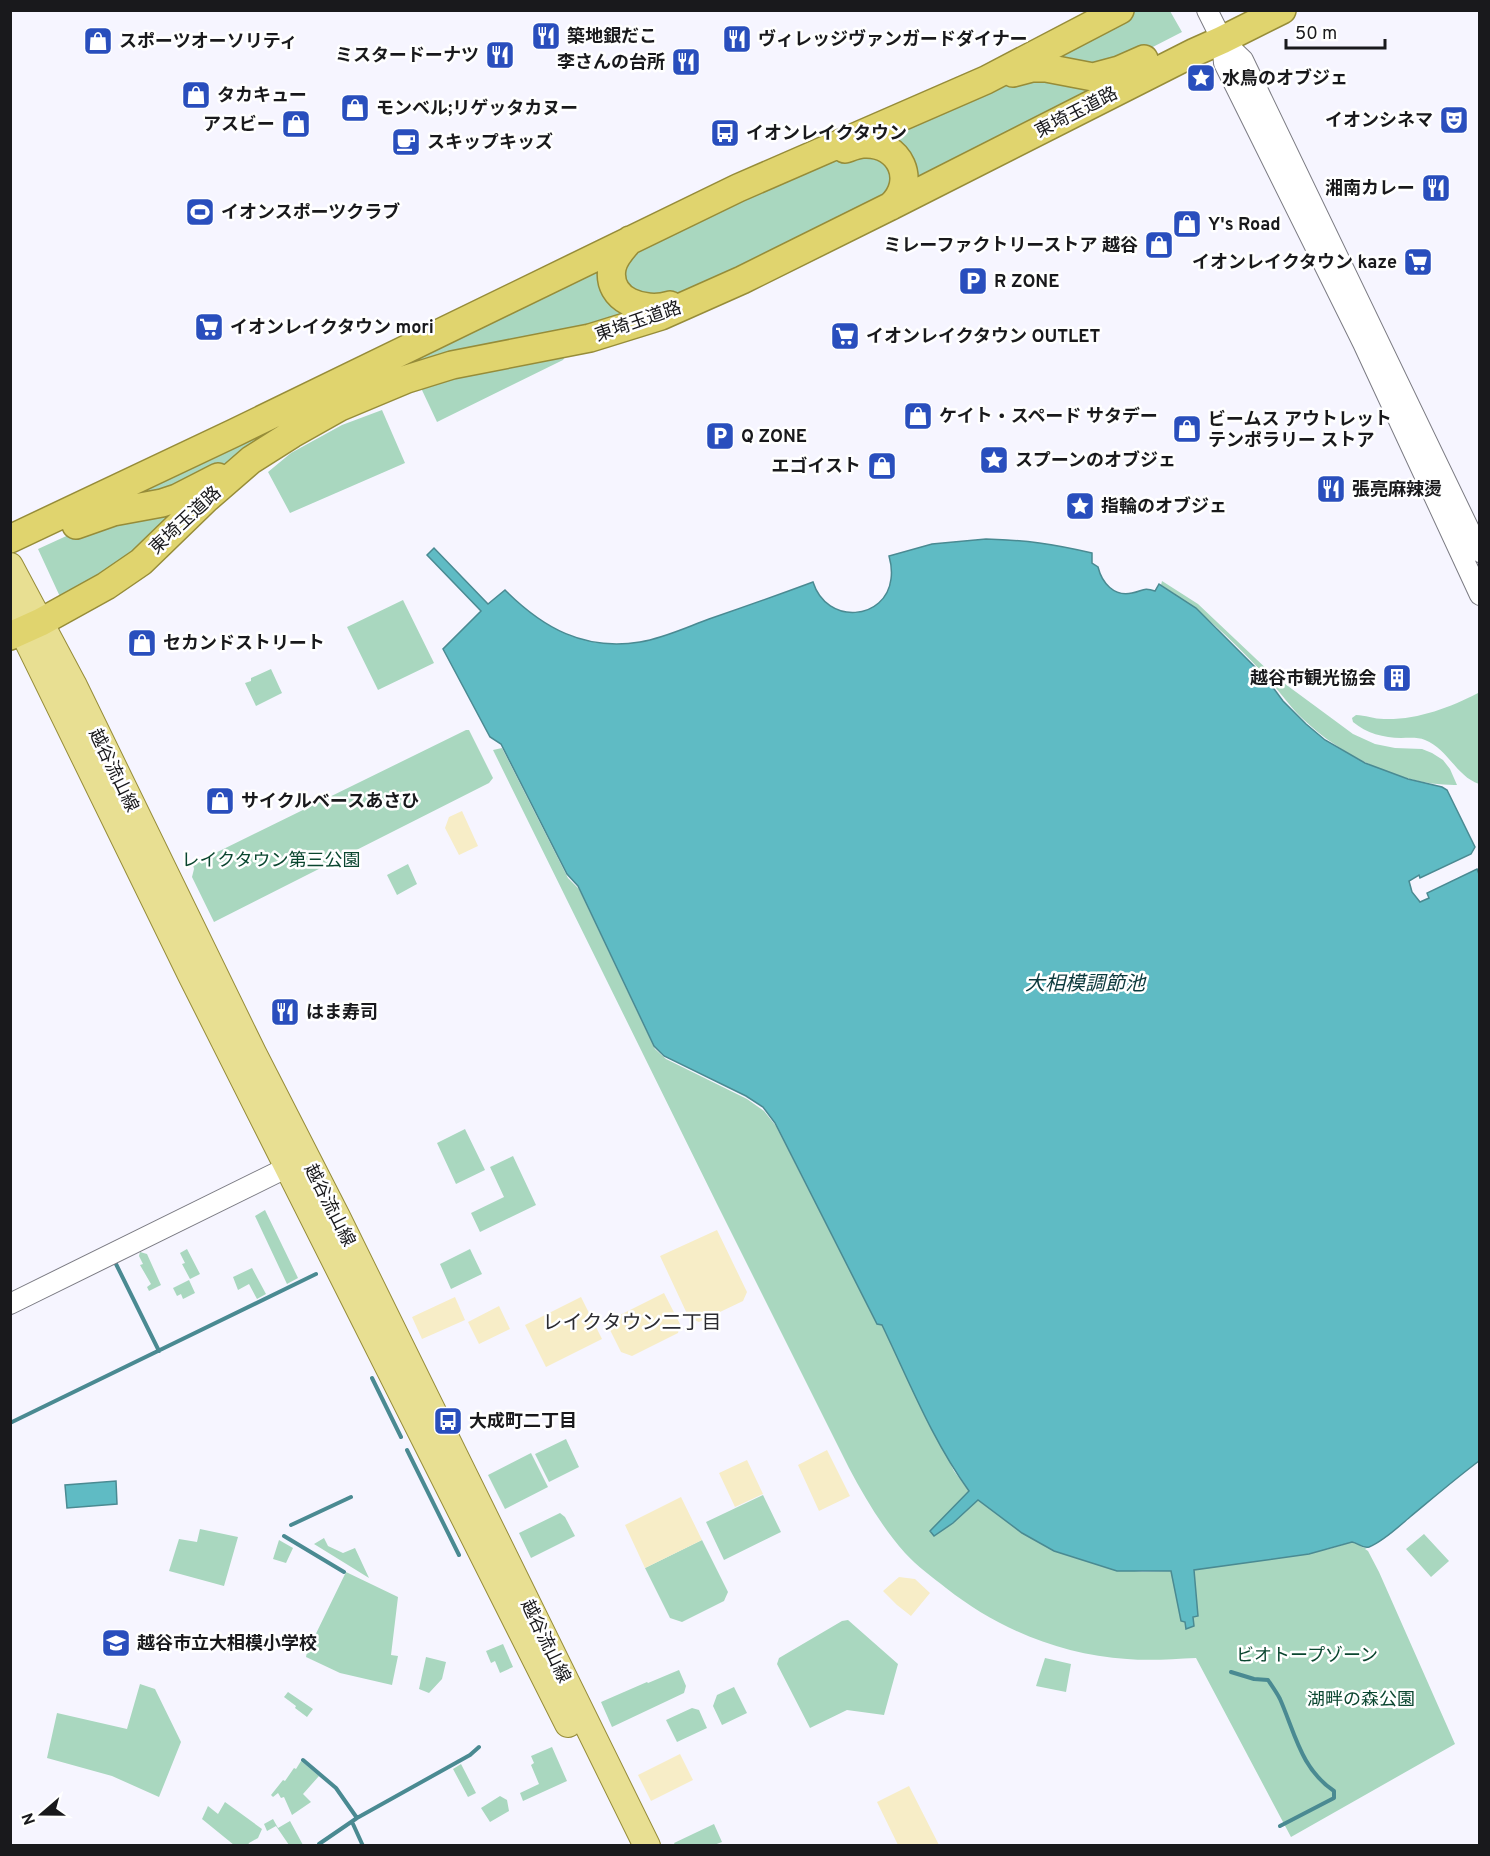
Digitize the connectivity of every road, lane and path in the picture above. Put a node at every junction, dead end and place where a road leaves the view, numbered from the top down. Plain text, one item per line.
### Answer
1 (1120, 10) edge
2 (1207, 10) edge
3 (1282, 10) edge
4 (1222, 40) junction
5 (986, 80) junction
6 (784, 167) junction
7 (891, 206) junction
8 (630, 240) junction
9 (728, 286) junction
10 (251, 460) junction
11 (10, 539) edge
12 (1479, 552) edge
13 (10, 555) edge
14 (10, 566) edge
15 (1479, 596) edge
16 (19, 623) edge
17 (298, 1164) junction
18 (10, 1304) edge
19 (627, 1845) edge
20 (647, 1845) edge

1 - 5 highway
2 - 4 street
3 - 4 highway, 東埼玉道路
4 - 5 highway
4 - 7 highway, 東埼玉道路
4 - 12 street
4 - 15 street
5 - 6 highway
6 - 7 highway
6 - 8 highway
7 - 9 highway, 東埼玉道路
8 - 9 highway
8 - 11 highway
9 - 10 highway, 東埼玉道路
10 - 13 highway
10 - 16 highway, 東埼玉道路
14 - 16 main road, 越谷流山線
16 - 17 main road, 越谷流山線
17 - 18 street
17 - 19 main road, 越谷流山線
17 - 20 main road, 越谷流山線

